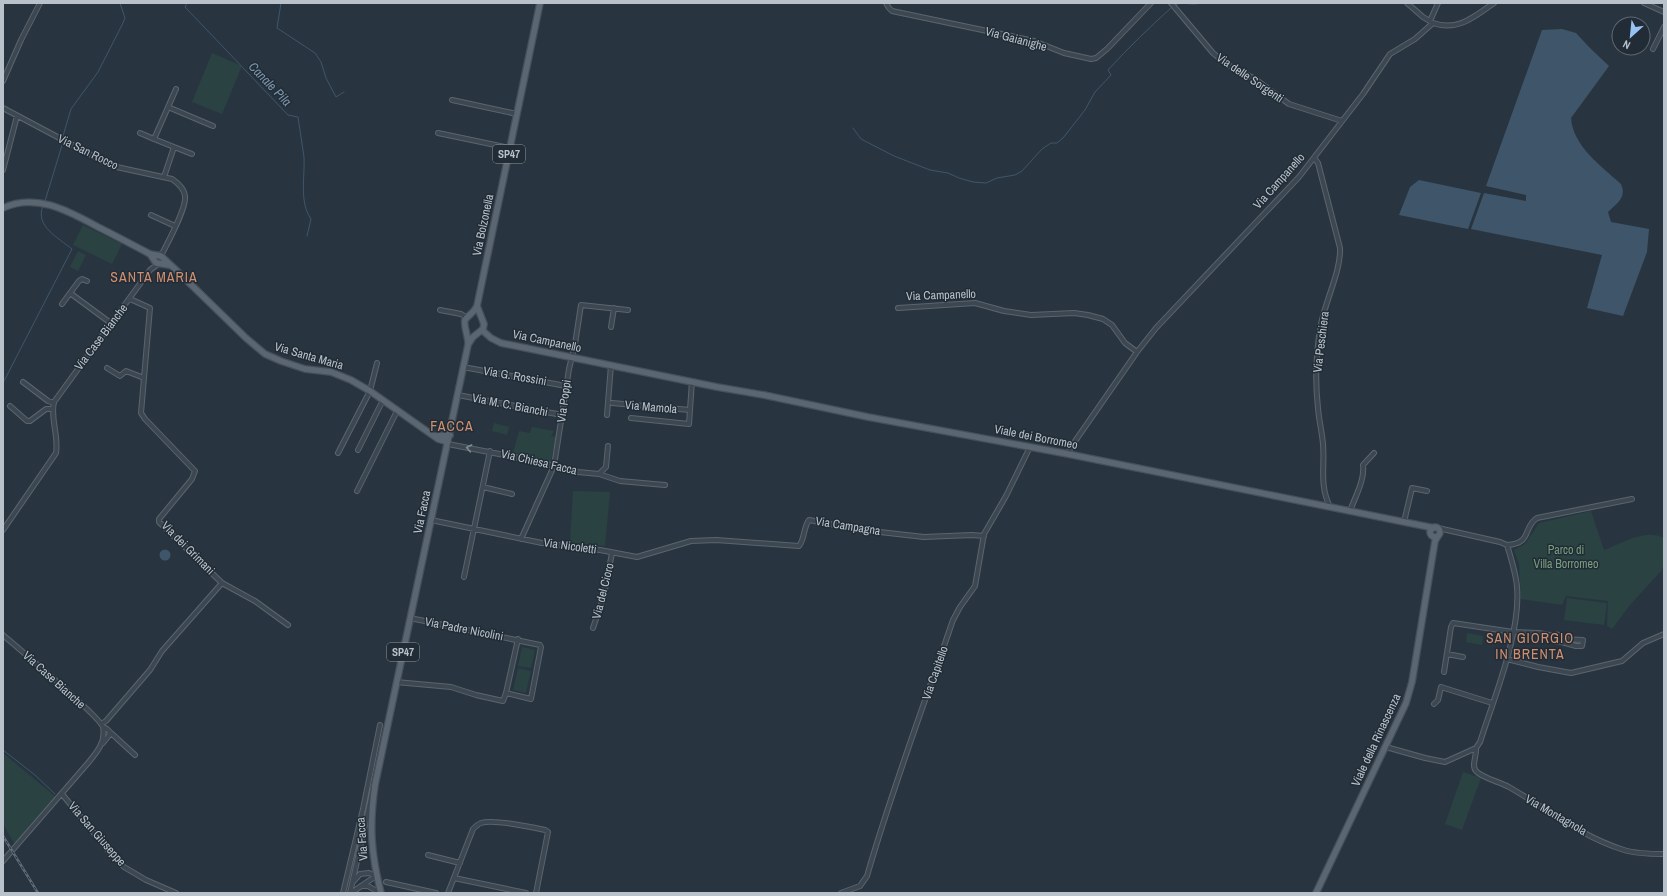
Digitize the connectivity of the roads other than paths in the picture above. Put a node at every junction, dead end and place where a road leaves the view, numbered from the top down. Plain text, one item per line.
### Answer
1 (40, 3) edge
2 (540, 3) edge
3 (886, 3) edge
4 (1151, 3) edge
5 (1171, 3) edge
6 (1406, 3) edge
7 (1438, 3) edge
8 (1494, 3) edge
9 (1644, 3) edge
10 (1664, 12) edge
11 (1432, 22) junction
12 (1664, 27) edge
13 (1653, 49) dead end
14 (3, 82) edge
15 (176, 89) dead end
16 (452, 100) dead end
17 (168, 107) junction
18 (3, 108) edge
19 (517, 114) junction
20 (17, 116) junction
21 (1342, 121) junction
22 (213, 126) dead end
23 (140, 133) dead end
24 (438, 133) dead end
25 (154, 139) junction
26 (174, 147) junction
27 (510, 148) junction
28 (192, 154) dead end
29 (1315, 159) junction
30 (3, 170) edge
31 (164, 177) junction
32 (5, 207) edge
33 (151, 215) dead end
34 (175, 226) junction
35 (159, 260) junction
36 (87, 281) dead end
37 (70, 293) junction
38 (130, 298) junction
39 (62, 304) dead end
40 (477, 306) junction
41 (614, 308) junction
42 (898, 308) dead end
43 (440, 310) dead end
44 (628, 310) dead end
45 (469, 317) junction
46 (480, 317) junction
47 (112, 324) junction
48 (611, 327) dead end
49 (482, 330) junction
50 (467, 332) junction
51 (476, 334) junction
52 (468, 346) junction
53 (1137, 352) junction
54 (572, 358) junction
55 (377, 363) dead end
56 (611, 365) junction
57 (463, 367) junction
58 (107, 368) dead end
59 (144, 378) junction
60 (692, 381) junction
61 (23, 382) dead end
62 (566, 386) junction
63 (717, 387) joint
64 (370, 391) junction
65 (458, 395) junction
66 (383, 400) junction
67 (612, 403) dead end
68 (54, 404) junction
69 (10, 406) dead end
70 (52, 409) junction
71 (690, 410) junction
72 (397, 411) junction
73 (562, 415) junction
74 (607, 415) dead end
75 (631, 418) dead end
76 (450, 435) junction
77 (435, 436) junction
78 (448, 443) junction
79 (608, 446) dead end
80 (1030, 447) junction
81 (358, 450) dead end
82 (490, 452) junction
83 (338, 453) dead end
84 (1374, 453) dead end
85 (1068, 454) junction
86 (554, 466) junction
87 (599, 474) junction
88 (665, 485) dead end
89 (482, 487) junction
90 (357, 491) dead end
91 (1427, 491) dead end
92 (512, 494) dead end
93 (1632, 499) dead end
94 (1330, 507) junction
95 (1350, 511) junction
96 (431, 520) junction
97 (1404, 522) junction
98 (4, 528) edge
99 (474, 529) junction
100 (1435, 534) junction
101 (984, 536) junction
102 (521, 539) junction
103 (707, 540) joint
104 (1506, 546) junction
105 (612, 553) junction
106 (464, 577) dead end
107 (222, 583) junction
108 (410, 618) junction
109 (288, 625) dead end
110 (593, 628) dead end
111 (1513, 632) junction
112 (1664, 634) edge
113 (3, 635) edge
114 (518, 639) junction
115 (1559, 640) junction
116 (1447, 654) junction
117 (1463, 657) dead end
118 (1507, 659) junction
119 (1444, 672) dead end
120 (396, 682) junction
121 (506, 693) junction
122 (1492, 703) junction
123 (1434, 704) dead end
124 (380, 725) dead end
125 (102, 726) junction
126 (111, 733) junction
127 (102, 743) junction
128 (1386, 747) junction
129 (1476, 748) junction
130 (135, 755) dead end
131 (375, 785) junction
132 (62, 794) junction
133 (1664, 854) edge
134 (428, 855) dead end
135 (3, 861) edge
136 (460, 863) junction
137 (376, 876) junction
138 (454, 878) junction
139 (386, 882) dead end
140 (352, 884) junction
141 (361, 886) junction
142 (176, 893) edge
143 (343, 893) edge
144 (351, 893) edge
145 (380, 893) edge
146 (436, 893) edge
147 (448, 893) edge
148 (526, 893) edge
149 (536, 893) edge
150 (841, 893) edge
151 (1316, 893) edge

1 - 14 street
2 - 19 main road, Via Bolzonella / SP47
3 - 4 street, Via Gaianighe
5 - 21 street, Via delle Sorgenti
6 - 11 street
7 - 11 street
8 - 11 street
9 - 10 street
11 - 21 street, Via Campanello
12 - 13 street
15 - 17 street
16 - 19 street
17 - 22 street
17 - 25 street
18 - 20 street, Via San Rocco
19 - 27 main road, Via Bolzonella / SP47
20 - 30 street
20 - 31 street, Via San Rocco
21 - 29 street, Via Campanello
23 - 25 street
24 - 27 street
25 - 26 street
26 - 28 street
26 - 31 street
27 - 40 main road, Via Bolzonella / SP47
29 - 53 street, Via Campanello
29 - 94 street, Via Peschiera
31 - 34 street, Via San Rocco
32 - 35 main road, Via Santa Maria
33 - 34 street
34 - 35 street, Via San Rocco
35 - 38 street, Via Case Bianche
35 - 64 main road, Via Santa Maria
36 - 37 street
37 - 39 street
37 - 47 street
38 - 47 street, Via Case Bianche
38 - 59 street, Via dei Grimani
40 - 45 main road, Via Bolzonella / SP47
40 - 46 main road, Via Bolzonella / SP47
41 - 44 street, Via Poppi
41 - 48 street
41 - 54 street, Via Poppi
42 - 53 street, Via Campanello
43 - 45 street
45 - 46 main road
45 - 50 main road, SP47
46 - 49 main road, Via Bolzonella / SP47
47 - 68 street, Via Case Bianche
49 - 51 main road, SP47
49 - 54 main road, Via Campanello
50 - 51 main road
50 - 52 main road, Via Facca / SP47
51 - 52 main road, Via Facca / SP47
52 - 57 main road, Via Facca / SP47
53 - 85 street, Via Campanello
54 - 56 main road, Via Campanello
54 - 62 street, Via Poppi
55 - 64 street
56 - 60 main road, Via Campanello
56 - 74 street
57 - 62 street, Via G. Rossini
57 - 65 main road, Via Facca / SP47
58 - 59 street
59 - 107 street, Via dei Grimani
60 - 63 main road, Via Campanello
60 - 71 street, Via Mamola
61 - 68 street
62 - 73 street, Via Poppi
63 - 80 main road, Viale dei Borromeo
64 - 66 main road, Via Santa Maria
64 - 83 street
65 - 73 street, Via M. C. Bianchi
65 - 76 main road, Via Facca / SP47
66 - 72 main road, Via Santa Maria
66 - 81 street
67 - 71 street, Via Mamola
68 - 70 street, Via Case Bianche
69 - 70 street
70 - 98 street
71 - 75 street, Via Mamola
72 - 77 main road, Via Santa Maria
72 - 90 street
73 - 86 street, Via Poppi
76 - 77 main road
76 - 78 main road, Via Facca / SP47
77 - 78 main road, Via Santa Maria
82 -> 78 street, Via Chiesa Facca
78 - 96 main road, Via Facca / SP47
79 - 87 street
80 - 85 main road, Viale dei Borromeo
80 - 101 street, Via Capitello
82 - 86 street, Via Chiesa Facca
82 - 89 street
84 - 95 street
85 - 94 main road, Viale dei Borromeo
86 - 87 street, Via Chiesa Facca
86 - 102 street, Via Poppi
87 - 88 street, Via Chiesa Facca
89 - 92 street
89 - 99 street
91 - 97 street
93 - 104 street
94 - 95 main road, Viale dei Borromeo
95 - 97 main road, Viale dei Borromeo
96 - 99 street, Via Nicoletti
96 - 108 main road, Via Facca / SP47
97 - 100 main road, Viale dei Borromeo
99 - 102 street, Via Nicoletti
99 - 106 street
100 - 104 street
100 - 128 main road, Viale della Rinascenza
101 - 103 street, Via Campagna
101 - 150 street, Via Capitello
102 - 105 street, Via Nicoletti
103 - 105 street, Via Nicoletti
104 - 111 street, Via Montagnola
105 - 110 street, Via del Cioro
107 - 109 street
107 - 125 street, Via dei Grimani
108 - 114 street, Via Padre Nicolini
108 - 120 main road, Via Facca / SP47
111 - 115 street
111 - 116 street
111 - 118 street, Via Montagnola
112 - 118 street
113 - 125 street, Via Case Bianche
114 - 121 street, Via Padre Nicolini
114 - 121 street, Via Padre Nicolini
115 - 115 street
116 - 117 street
116 - 119 street
118 - 122 street, Via Montagnola
120 - 121 street
120 - 131 main road, Via Facca / SP47
122 - 123 street
122 - 129 street, Via Montagnola
124 - 143 street
125 - 126 street, Via Case Bianche
125 - 127 street
126 - 127 street
126 - 130 street, Via Case Bianche
127 - 132 street
128 - 129 street
128 - 151 main road, Viale della Rinascenza
129 - 133 street, Via Montagnola
131 - 137 main road, Via Facca / SP47
131 - 140 street
132 - 135 street
132 - 142 street, Via San Giuseppe
134 - 136 street
136 - 138 street
136 - 149 street
137 - 140 street
137 - 141 street
137 - 145 main road, SP47
138 - 147 street
138 - 148 street
139 - 146 street
140 - 144 street
141 - 144 street
141 - 145 street

